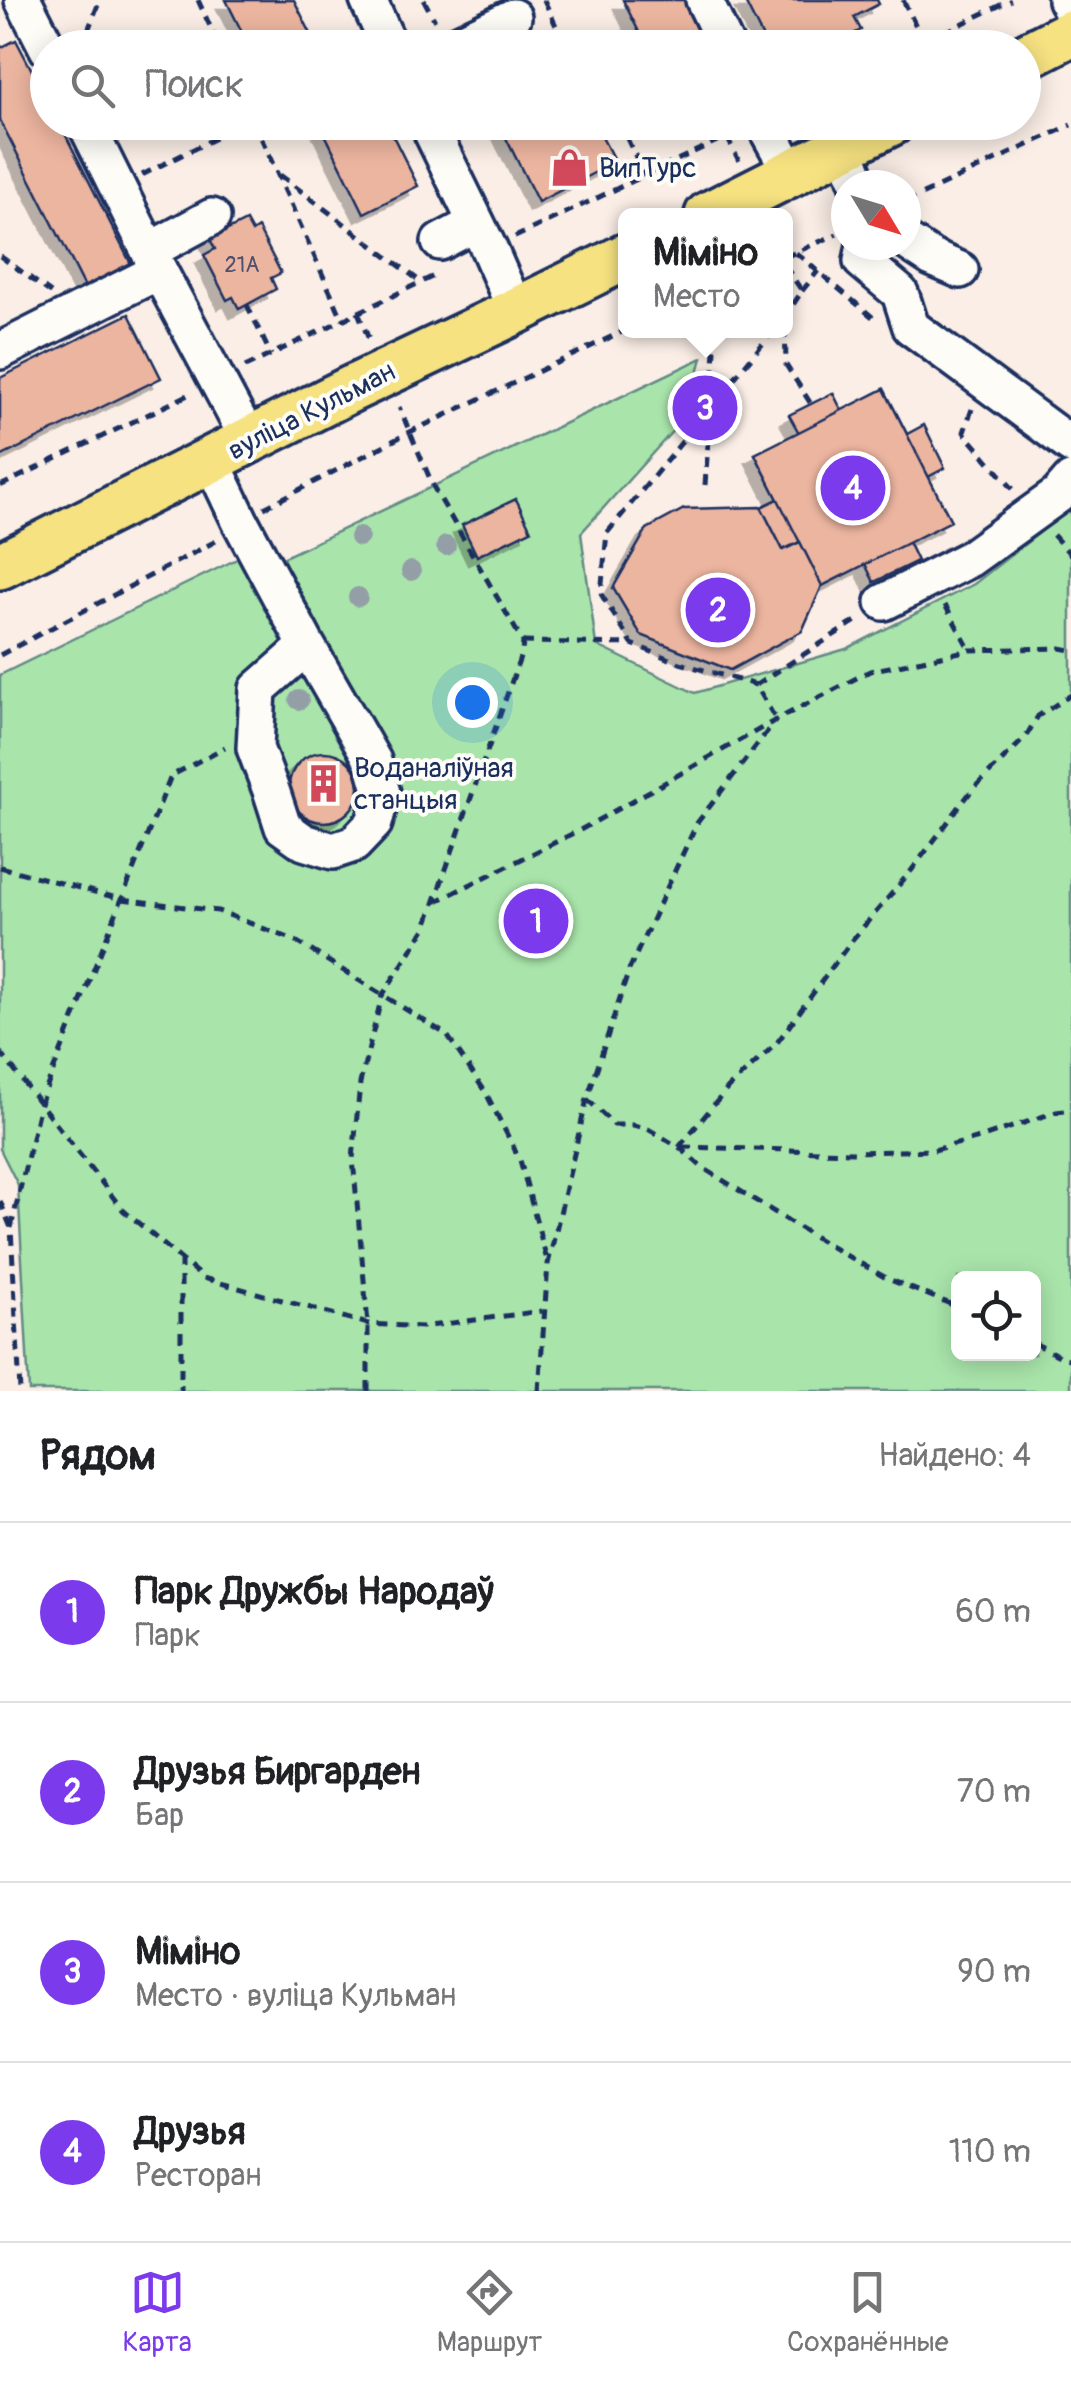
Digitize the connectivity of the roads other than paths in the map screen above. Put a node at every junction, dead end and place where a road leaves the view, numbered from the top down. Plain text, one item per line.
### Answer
1 (23, 0) edge
2 (368, 0) edge
3 (704, 0) edge
4 (1066, 0) edge
5 (1071, 8) edge
6 (528, 9) edge
7 (38, 30) edge
8 (382, 30) edge
9 (485, 30) edge
10 (718, 30) edge
11 (1071, 33) edge
12 (1041, 48) edge
13 (94, 140) edge
14 (436, 140) edge
15 (764, 140) edge
16 (876, 140) edge
17 (852, 166) edge
18 (792, 174) junction
19 (724, 208) edge
20 (212, 217) dead end
21 (483, 236) junction
22 (921, 251) edge
23 (439, 258) road end
24 (862, 260) edge
25 (154, 261) junction
26 (618, 261) edge
27 (960, 270) dead end
28 (516, 312) junction
29 (0, 352) edge
30 (1071, 445) edge
31 (230, 450) junction
32 (1071, 480) edge
33 (0, 566) edge
34 (884, 602) road end
35 (307, 646) junction

1 - 7 lane
2 - 8 lane
3 - 10 lane
4 - 5 lane
6 - 9 lane
11 - 12 main road
13 - 25 lane
14 - 21 lane
15 - 18 lane
16 - 17 main road
17 - 18 main road
18 - 19 main road
20 - 25 lane
21 - 23 lane
21 - 28 lane
22 - 27 lane
24 - 30 lane
25 - 29 lane
25 - 31 lane
26 - 28 main road, вуліца Кульман
28 - 31 main road, вуліца Кульман
31 - 33 main road, вуліца Кульман
31 - 35 lane
32 - 34 lane
35 - 35 lane

